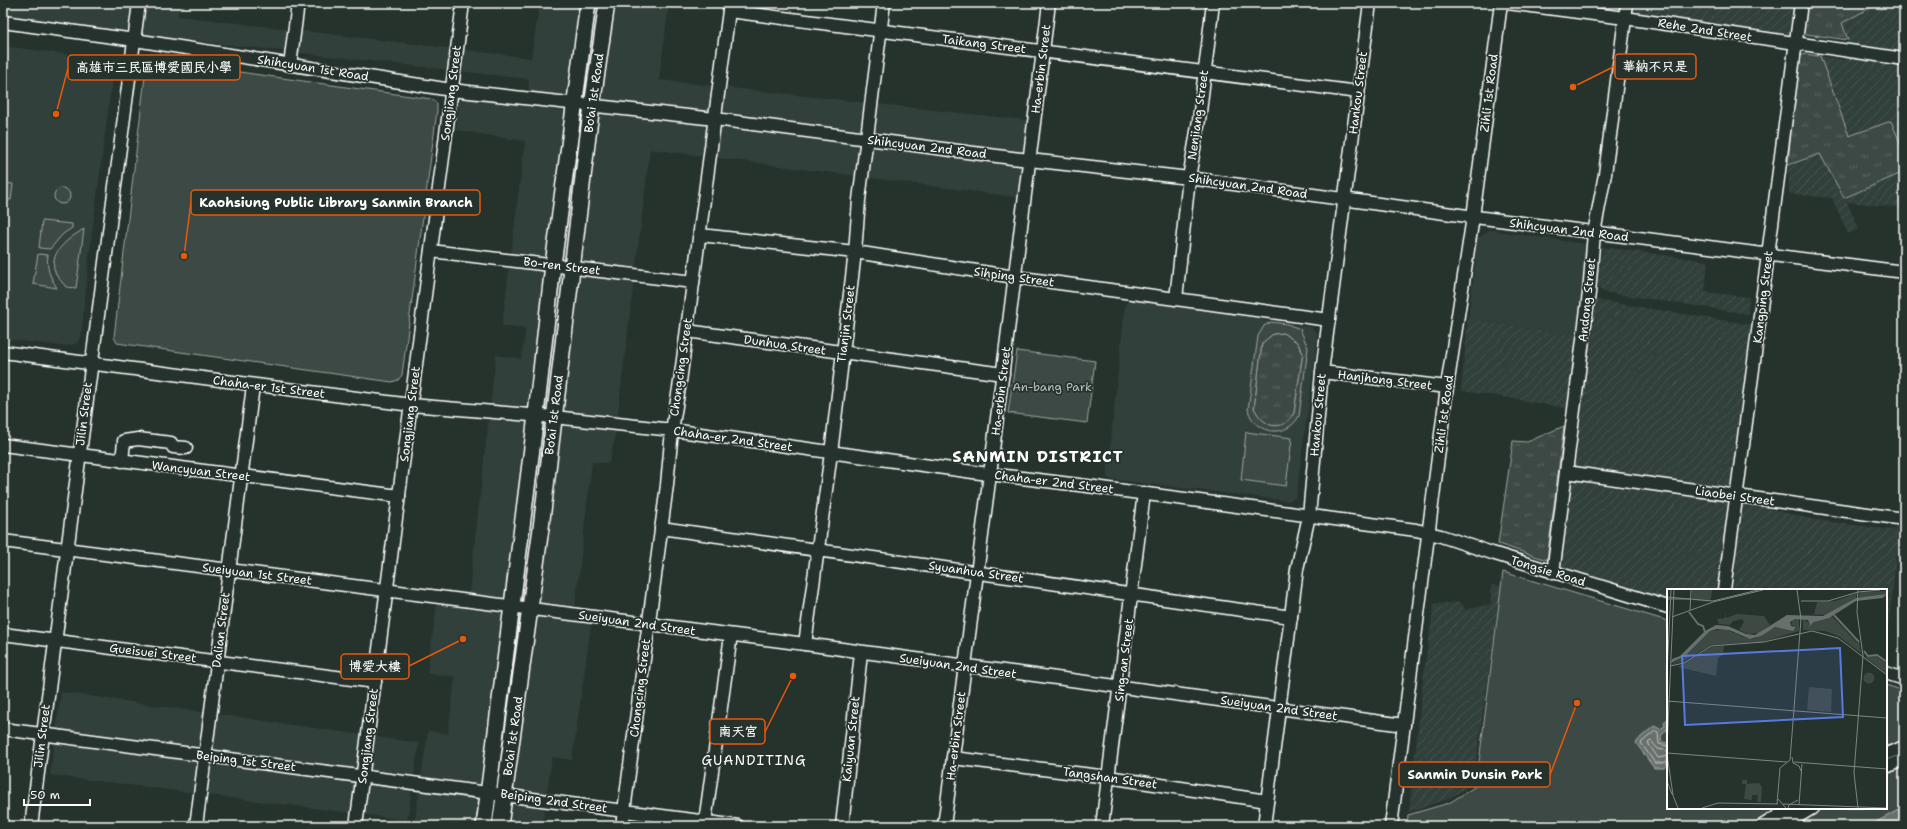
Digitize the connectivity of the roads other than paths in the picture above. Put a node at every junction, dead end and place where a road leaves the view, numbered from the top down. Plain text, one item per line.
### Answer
1 (139, 3) edge
2 (298, 3) edge
3 (463, 3) edge
4 (588, 3) edge
5 (607, 3) edge
6 (884, 3) edge
7 (1049, 3) edge
8 (1213, 3) edge
9 (1370, 3) edge
10 (1501, 3) edge
11 (1506, 3) edge
12 (1627, 3) edge
13 (1801, 3) edge
14 (729, 7) edge
15 (1626, 18) junction
16 (3, 22) edge
17 (881, 31) junction
18 (135, 40) junction
19 (1795, 43) junction
20 (1043, 52) junction
21 (1904, 59) edge
22 (290, 65) junction
23 (1204, 72) junction
24 (451, 90) junction
25 (1358, 92) junction
26 (575, 104) junction
27 (592, 106) junction
28 (715, 119) junction
29 (867, 139) junction
30 (1030, 160) junction
31 (1189, 178) junction
32 (1344, 199) junction
33 (1473, 217) junction
34 (1594, 233) junction
35 (700, 235) junction
36 (431, 250) junction
37 (855, 252) junction
38 (1768, 255) junction
39 (553, 265) junction
40 (572, 268) junction
41 (1904, 272) edge
42 (1015, 278) junction
43 (693, 282) junction
44 (1176, 299) junction
45 (1329, 320) junction
46 (687, 331) junction
47 (3, 352) edge
48 (843, 352) junction
49 (91, 364) junction
50 (1322, 372) junction
51 (1003, 374) junction
52 (253, 386) junction
53 (1447, 387) junction
54 (411, 405) junction
55 (536, 415) junction
56 (554, 417) junction
57 (672, 430) junction
58 (3, 445) edge
59 (186, 448) dead end
60 (831, 453) junction
61 (79, 455) junction
62 (122, 461) junction
63 (1566, 472) junction
64 (990, 474) junction
65 (241, 476) junction
66 (1144, 494) junction
67 (399, 496) junction
68 (1737, 496) junction
69 (1309, 516) junction
70 (1904, 520) edge
71 (661, 528) junction
72 (1429, 532) junction
73 (3, 541) edge
74 (817, 549) junction
75 (67, 550) junction
76 (229, 570) junction
77 (977, 573) junction
78 (1553, 573) junction
79 (1724, 589) edge
80 (387, 590) junction
81 (1132, 594) junction
82 (511, 606) junction
83 (1667, 607) edge
84 (530, 609) junction
85 (1291, 617) junction
86 (648, 624) junction
87 (3, 634) edge
88 (731, 635) junction
89 (55, 641) junction
90 (805, 644) junction
91 (861, 653) junction
92 (217, 662) junction
93 (965, 666) junction
94 (1887, 673) edge
95 (1904, 678) edge
96 (375, 682) junction
97 (1120, 687) junction
98 (1279, 708) junction
99 (1404, 725) junction
100 (3, 729) edge
101 (42, 734) junction
102 (1904, 747) edge
103 (1887, 754) edge
104 (205, 755) junction
105 (953, 758) junction
106 (1904, 760) edge
107 (1887, 767) edge
108 (363, 776) junction
109 (1108, 777) junction
110 (489, 792) junction
111 (505, 794) junction
112 (1267, 800) junction
113 (1788, 809) edge
114 (1810, 809) edge
115 (624, 810) junction
116 (705, 822) junction
117 (30, 826) edge
118 (196, 826) edge
119 (356, 826) edge
120 (484, 826) edge
121 (500, 826) edge
122 (622, 826) edge
123 (738, 826) edge
124 (842, 826) edge
125 (944, 826) edge
126 (1102, 826) edge
127 (1264, 826) edge
128 (1391, 826) edge
129 (1762, 826) edge
130 (1782, 826) edge

1 - 18 street, Jilin Street
2 - 22 street
3 - 24 street, Songjiang Street
4 - 26 main road, Bo'ai 1st Road
5 - 27 main road, Bo'ai 1st Road
6 - 17 street, Tianjin Street
7 - 20 street, Ha-erbin Street
8 - 23 street, Nenjiang Street
9 - 25 street, Hankou Street
10 - 33 street, Zihli 1st Road
11 - 15 street, Rehe 2nd Street
12 - 15 street, Andong Street
13 - 19 street, Kangping Street
14 - 17 street, Taikang Street
14 - 28 street, Chongcing Street
15 - 19 street, Rehe 2nd Street
15 - 34 street, Andong Street
16 - 18 street, Shihcyuan 1st Road
17 - 20 street, Taikang Street
17 - 29 street, Tianjin Street
18 - 22 street, Shihcyuan 1st Road
18 - 49 street, Jilin Street
19 - 21 street, Rehe 2nd Street
19 - 38 street, Kangping Street
20 - 23 street, Taikang Street
20 - 30 street, Ha-erbin Street
22 - 24 street, Shihcyuan 1st Road
23 - 25 street, Taikang Street
23 - 31 street, Nenjiang Street
24 - 26 street, Shihcyuan 1st Road
24 - 36 street, Songjiang Street
25 - 32 street, Hankou Street
26 - 27 street, Shihcyuan 1st Road
26 - 39 main road, Bo'ai 1st Road
27 - 28 street, Shihcyuan 2nd Road
27 - 40 main road, Bo'ai 1st Road
28 - 29 street, Shihcyuan 2nd Road
28 - 35 street, Chongcing Street
29 - 30 street, Shihcyuan 2nd Road
29 - 37 street, Tianjin Street
30 - 31 street, Shihcyuan 2nd Road
30 - 42 street, Ha-erbin Street
31 - 32 street, Shihcyuan 2nd Road
31 - 44 street, Nenjiang Street
32 - 33 street, Shihcyuan 2nd Road
32 - 45 street, Hankou Street
33 - 34 street, Shihcyuan 2nd Road
33 - 53 street, Zihli 1st Road
34 - 38 street, Shihcyuan 2nd Road
34 - 63 street, Andong Street
35 - 37 street, Sihping Street
35 - 43 street, Chongcing Street
36 - 39 street, Bo-ren Street
36 - 54 street, Songjiang Street
37 - 42 street, Sihping Street
37 - 48 street, Tianjin Street
38 - 41 street, Shihcyuan 2nd Road
38 - 68 street, Kangping Street
39 - 40 street, Bo-ren Street
39 - 55 main road, Bo'ai 1st Road
40 - 43 street, Bo-ren Street
40 - 56 main road, Bo'ai 1st Road
42 - 44 street, Sihping Street
42 - 51 street, Ha-erbin Street
43 - 46 street, Chongcing Street
44 - 45 street, Sihping Street
45 - 50 street, Hankou Street
46 - 48 street, Dunhua Street
46 - 57 street, Chongcing Street
47 - 49 street, Chaha-er 1st Street
48 - 51 street, Dunhua Street
48 - 60 street, Tianjin Street
49 - 52 street, Chaha-er 1st Street
49 - 61 street, Jilin Street
50 - 53 street, Hanjhong Street
50 - 69 street, Hankou Street
51 - 64 street, Ha-erbin Street
52 - 54 street, Chaha-er 1st Street
52 - 65 street, Dalian Street
53 - 72 street, Zihli 1st Road
54 - 55 street, Chaha-er 1st Street
54 - 67 street, Songjiang Street
55 - 56 street, Chaha-er 2nd Street
55 - 82 main road, Bo'ai 1st Road
56 - 57 street, Chaha-er 2nd Street
56 - 84 main road, Bo'ai 1st Road
57 - 60 street, Chaha-er 2nd Street
57 - 71 street, Chongcing Street
58 - 61 street, Wancyuan Street
59 - 62 street
60 - 64 street, Chaha-er 2nd Street
60 - 74 street, Tianjin Street
61 - 62 street, Wancyuan Street
61 - 75 street, Jilin Street
62 - 65 street, Wancyuan Street
63 - 68 street, Liaobei Street
63 - 78 street, Andong Street
64 - 66 street, Chaha-er 2nd Street
64 - 77 street, Ha-erbin Street
65 - 67 street, Wancyuan Street
65 - 76 street, Dalian Street
66 - 69 street, Chaha-er 2nd Street
66 - 81 street, Sing-an Street
67 - 80 street, Songjiang Street
68 - 70 street, Liaobei Street
68 - 79 street, Kangping Street
69 - 72 street, Chaha-er 2nd Street
69 - 85 street, Hankou Street
71 - 74 street, Syuanhua Street
71 - 86 street, Chongcing Street
72 - 78 street, Tongsie Road
72 - 99 street, Zihli 1st Road
73 - 75 street, Sueiyuan 1st Street
74 - 77 street, Syuanhua Street
74 - 90 street, Tianjin Street
75 - 76 street, Sueiyuan 1st Street
75 - 89 street, Jilin Street
76 - 80 street, Sueiyuan 1st Street
76 - 92 street, Dalian Street
77 - 81 street, Syuanhua Street
77 - 93 street, Ha-erbin Street
78 - 83 street, Tongsie Road
80 - 82 street, Sueiyuan 1st Street
80 - 96 street, Songjiang Street
81 - 85 street, Syuanhua Street
81 - 97 street, Sing-an Street
82 - 84 street, Sueiyuan 2nd Street
82 - 110 main road, Bo'ai 1st Road
84 - 86 street, Sueiyuan 2nd Street
84 - 111 main road, Bo'ai 1st Road
85 - 98 street, Hankou Street
86 - 88 street, Sueiyuan 2nd Street
86 - 115 street, Chongcing Street
87 - 89 street, Gueisuei Street
88 - 90 street, Sueiyuan 2nd Street
88 - 116 street
89 - 92 street, Gueisuei Street
89 - 101 street, Jilin Street
90 - 91 street, Sueiyuan 2nd Street
91 - 93 street, Sueiyuan 2nd Street
91 - 124 street, Kaiyuan Street
92 - 96 street, Gueisuei Street
92 - 104 street, Dalian Street
93 - 97 street, Sueiyuan 2nd Street
93 - 105 street, Ha-erbin Street
94 - 95 street
96 - 108 street, Songjiang Street
97 - 98 street, Sueiyuan 2nd Street
97 - 109 street, Sing-an Street
98 - 99 street, Sueiyuan 2nd Street
98 - 112 street, Hankou Street
99 - 128 street, Zihli 1st Road
100 - 101 street, Beiping 1st Street
101 - 104 street, Beiping 1st Street
101 - 117 street, Jilin Street
102 - 103 street
104 - 108 street, Beiping 1st Street
104 - 118 street, Dalian Street
105 - 109 street, Tangshan Street
105 - 125 street, Ha-erbin Street
106 - 107 street
108 - 110 street, Beiping 1st Street
108 - 119 street, Songjiang Street
109 - 112 street, Tangshan Street
109 - 126 street, Sing-an Street
110 - 111 street, Beiping 2nd Street
110 - 120 main road, Bo'ai 1st Road
111 - 115 street, Beiping 2nd Street
111 - 121 main road, Bo'ai 1st Road
112 - 127 street, Hankou Street
113 - 129 street
114 - 130 street
115 - 116 street, Beiping 2nd Street
115 - 122 street, Chongcing Street
116 - 123 street, Beiping 2nd Street

